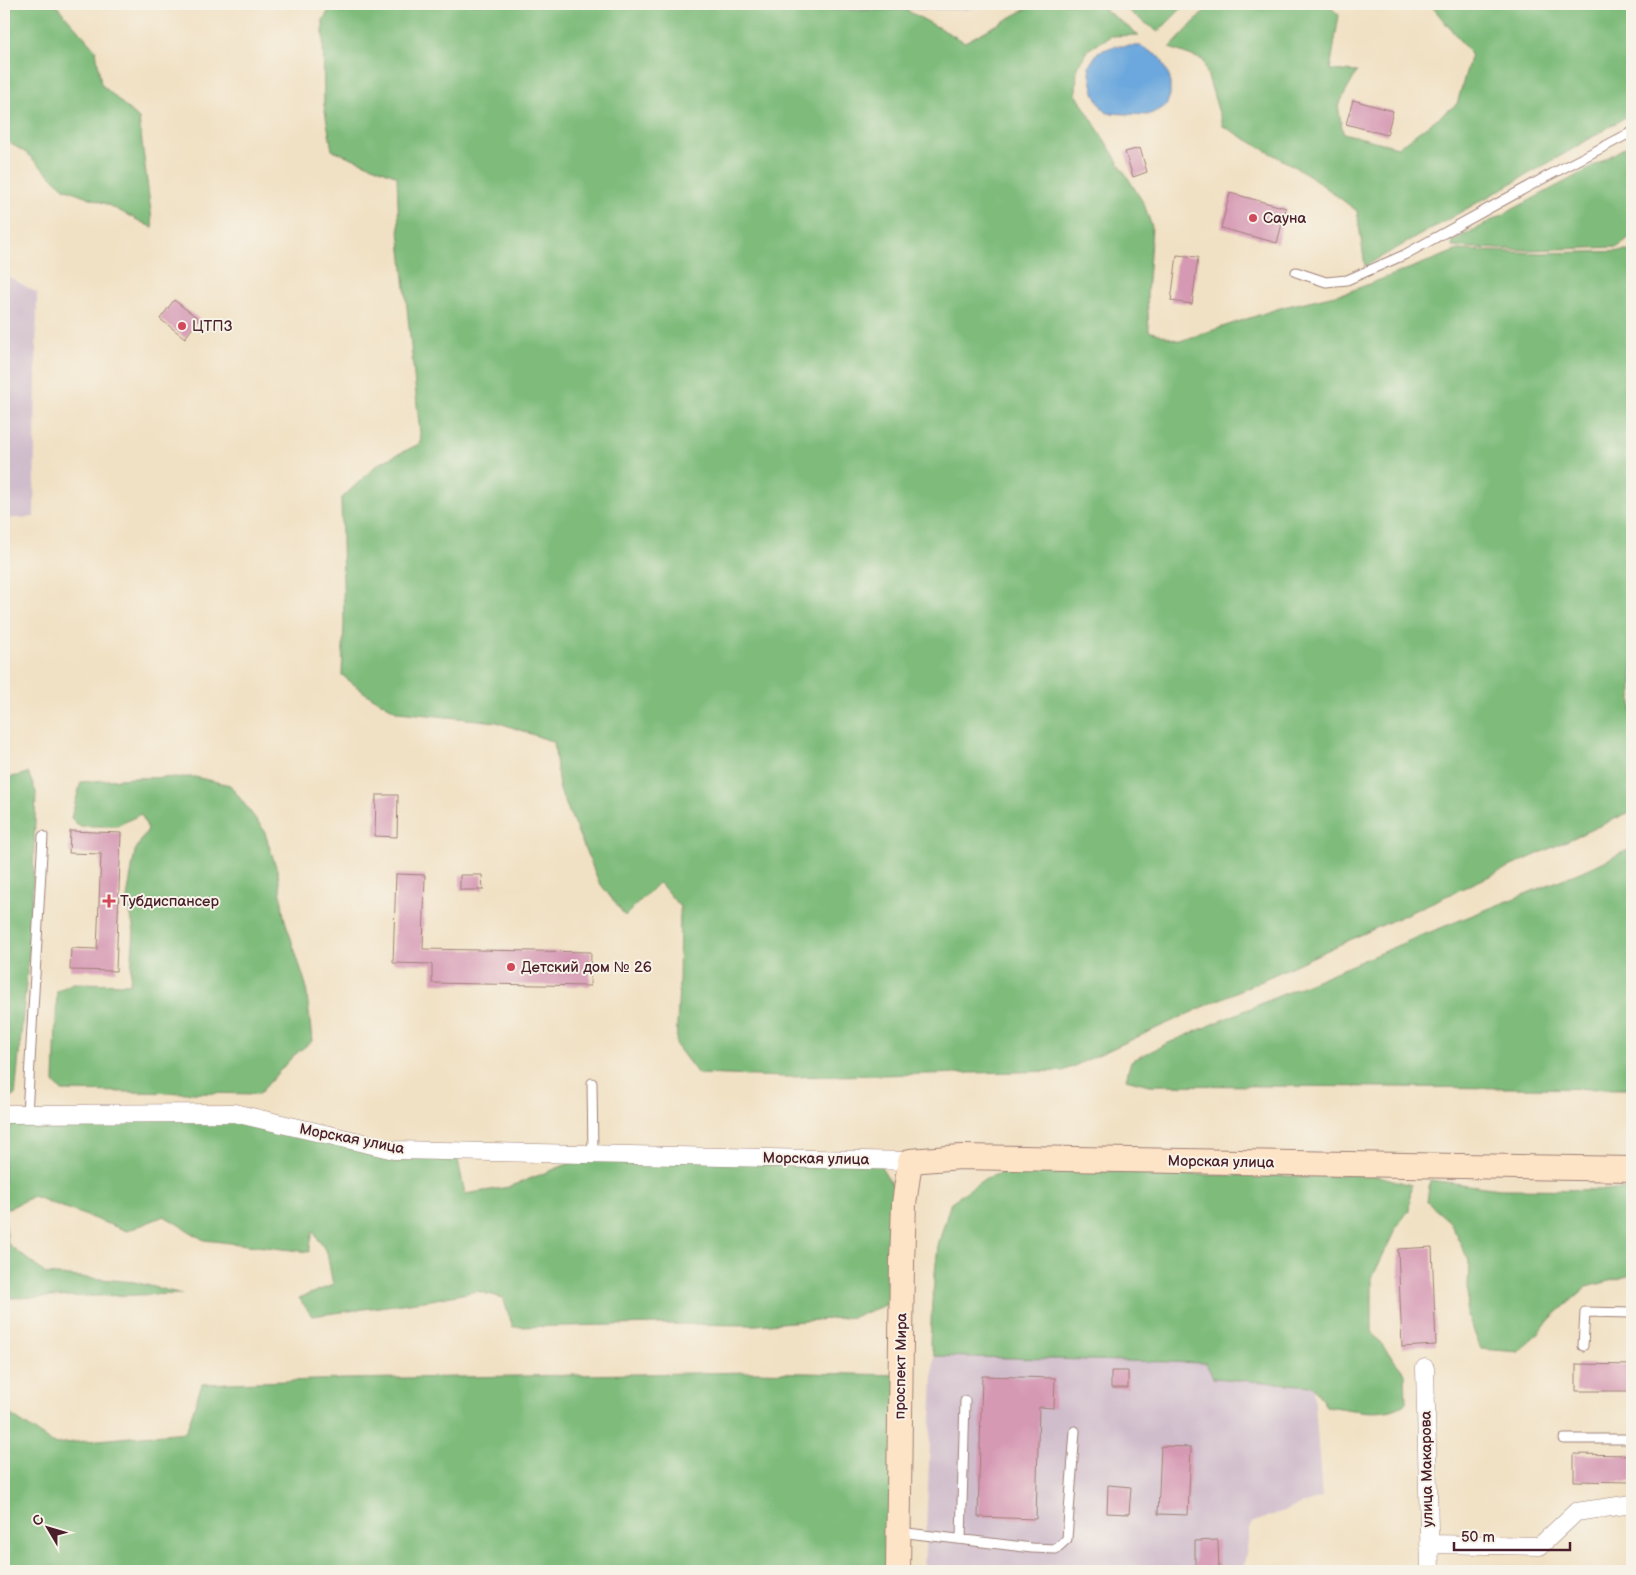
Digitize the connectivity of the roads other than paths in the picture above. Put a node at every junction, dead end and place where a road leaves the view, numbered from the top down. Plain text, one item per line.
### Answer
1 (1632, 132) edge
2 (1296, 272) dead end
3 (44, 836) dead end
4 (592, 1083) dead end
5 (4, 1114) edge
6 (27, 1114) junction
7 (593, 1154) junction
8 (910, 1161) junction
9 (1632, 1169) edge
10 (1632, 1313) edge
11 (1583, 1346) dead end
12 (1425, 1368) dead end
13 (965, 1401) dead end
14 (1075, 1431) dead end
15 (1564, 1438) dead end
16 (1632, 1439) edge
17 (1632, 1504) edge
18 (899, 1532) junction
19 (961, 1539) junction
20 (1429, 1544) junction
21 (898, 1571) edge
22 (1430, 1571) edge

1 - 2 lane
3 - 6 lane
4 - 7 lane
5 - 6 street, Морская улица
6 - 7 street, Морская улица
7 - 8 street, Морская улица
8 - 9 main road, Морская улица
8 - 18 main road, проспект Мира
10 - 11 lane
12 - 20 street, улица Макарова
13 - 19 lane
14 - 19 lane
15 - 16 lane
17 - 20 street
18 - 19 lane
18 - 21 main road, проспект Мира
20 - 22 street, улица Макарова

